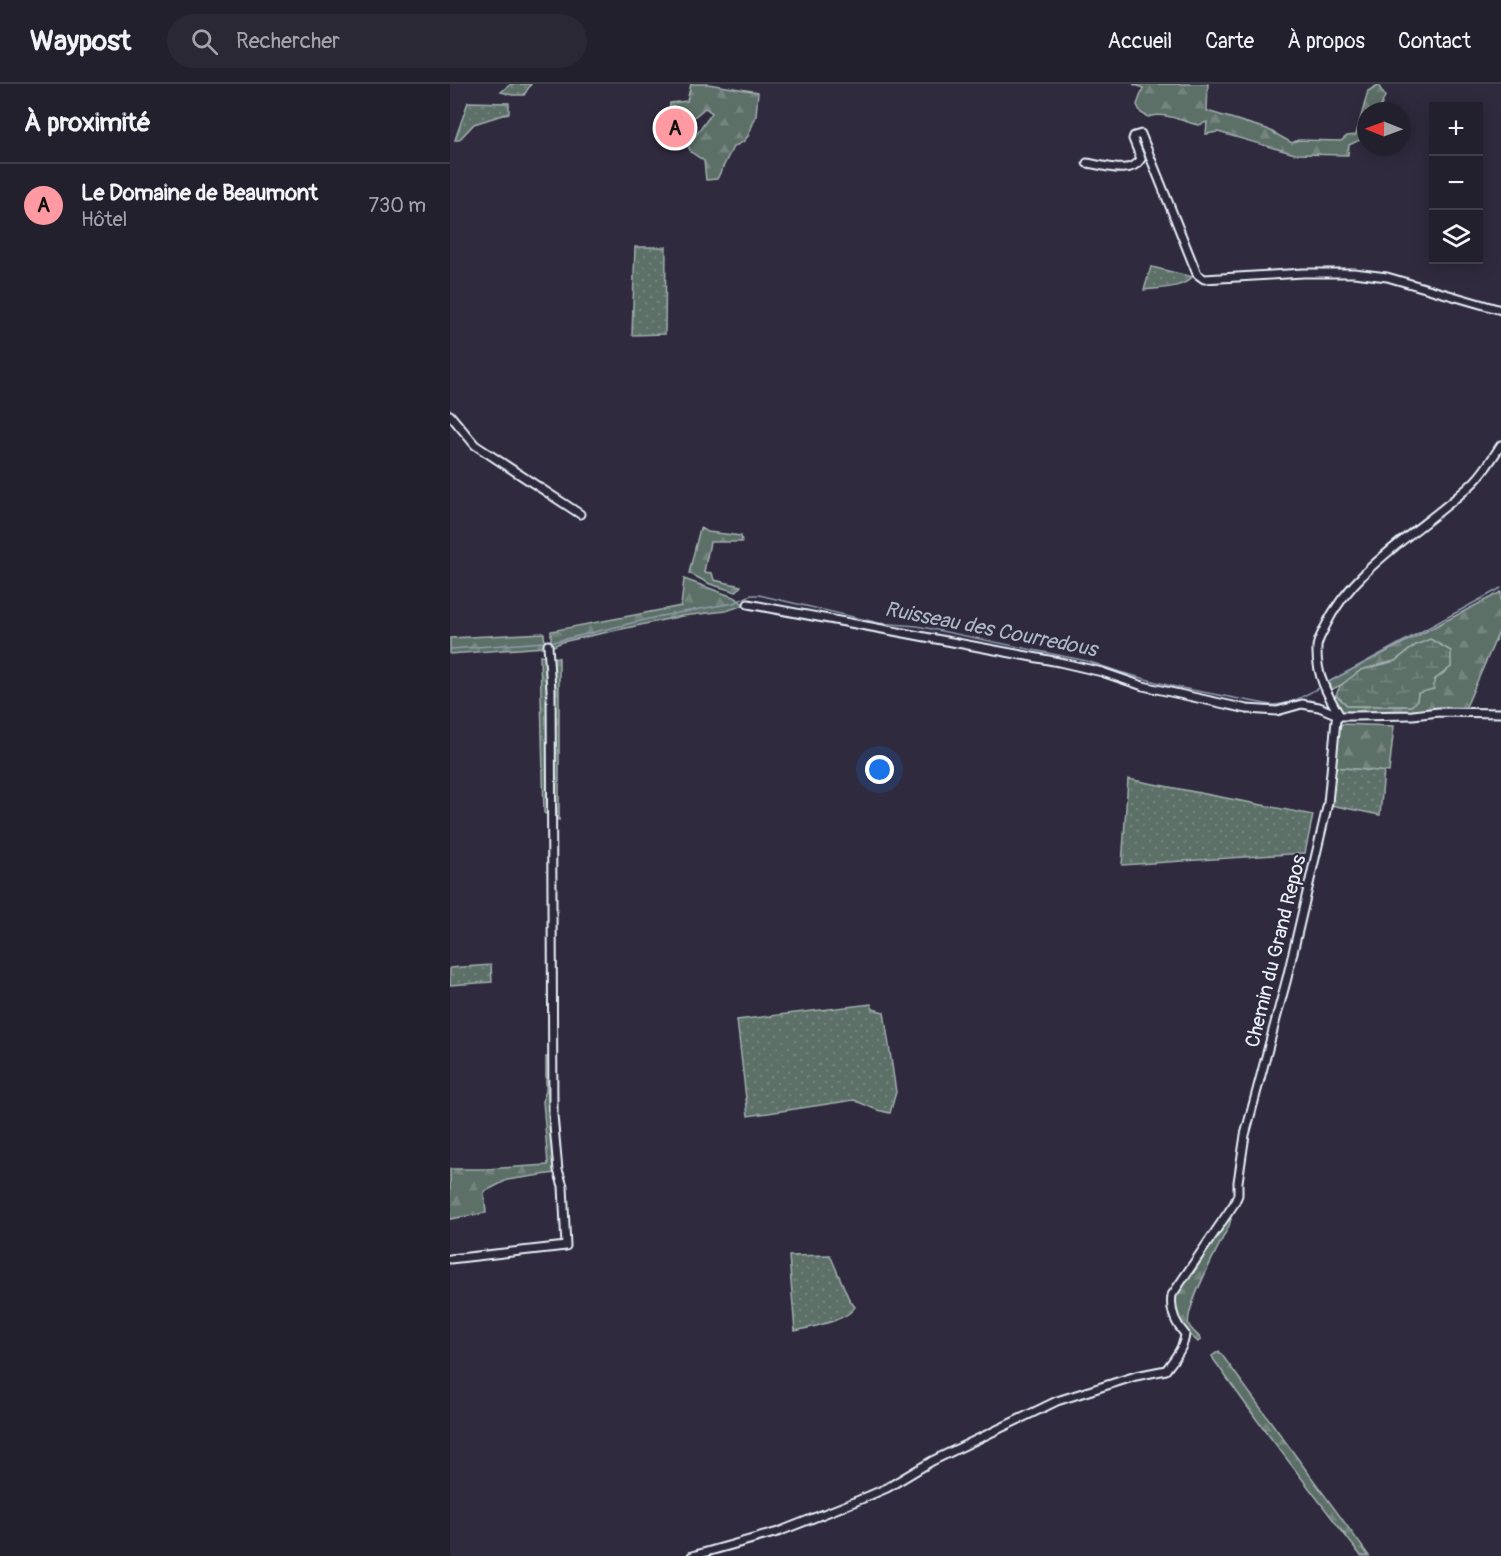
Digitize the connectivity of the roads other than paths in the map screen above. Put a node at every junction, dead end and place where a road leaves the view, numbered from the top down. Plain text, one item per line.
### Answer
1 (1087, 163) dead end
2 (1501, 310) edge
3 (450, 415) edge
4 (1501, 445) edge
5 (580, 514) dead end
6 (748, 604) dead end
7 (548, 645) dead end
8 (1501, 713) edge
9 (1340, 716) junction
10 (450, 1259) edge
11 (692, 1556) edge

1 - 2 street
3 - 5 street
4 - 9 street
6 - 9 street
7 - 10 street
8 - 9 street
9 - 11 street, Chemin du Grand Repos

